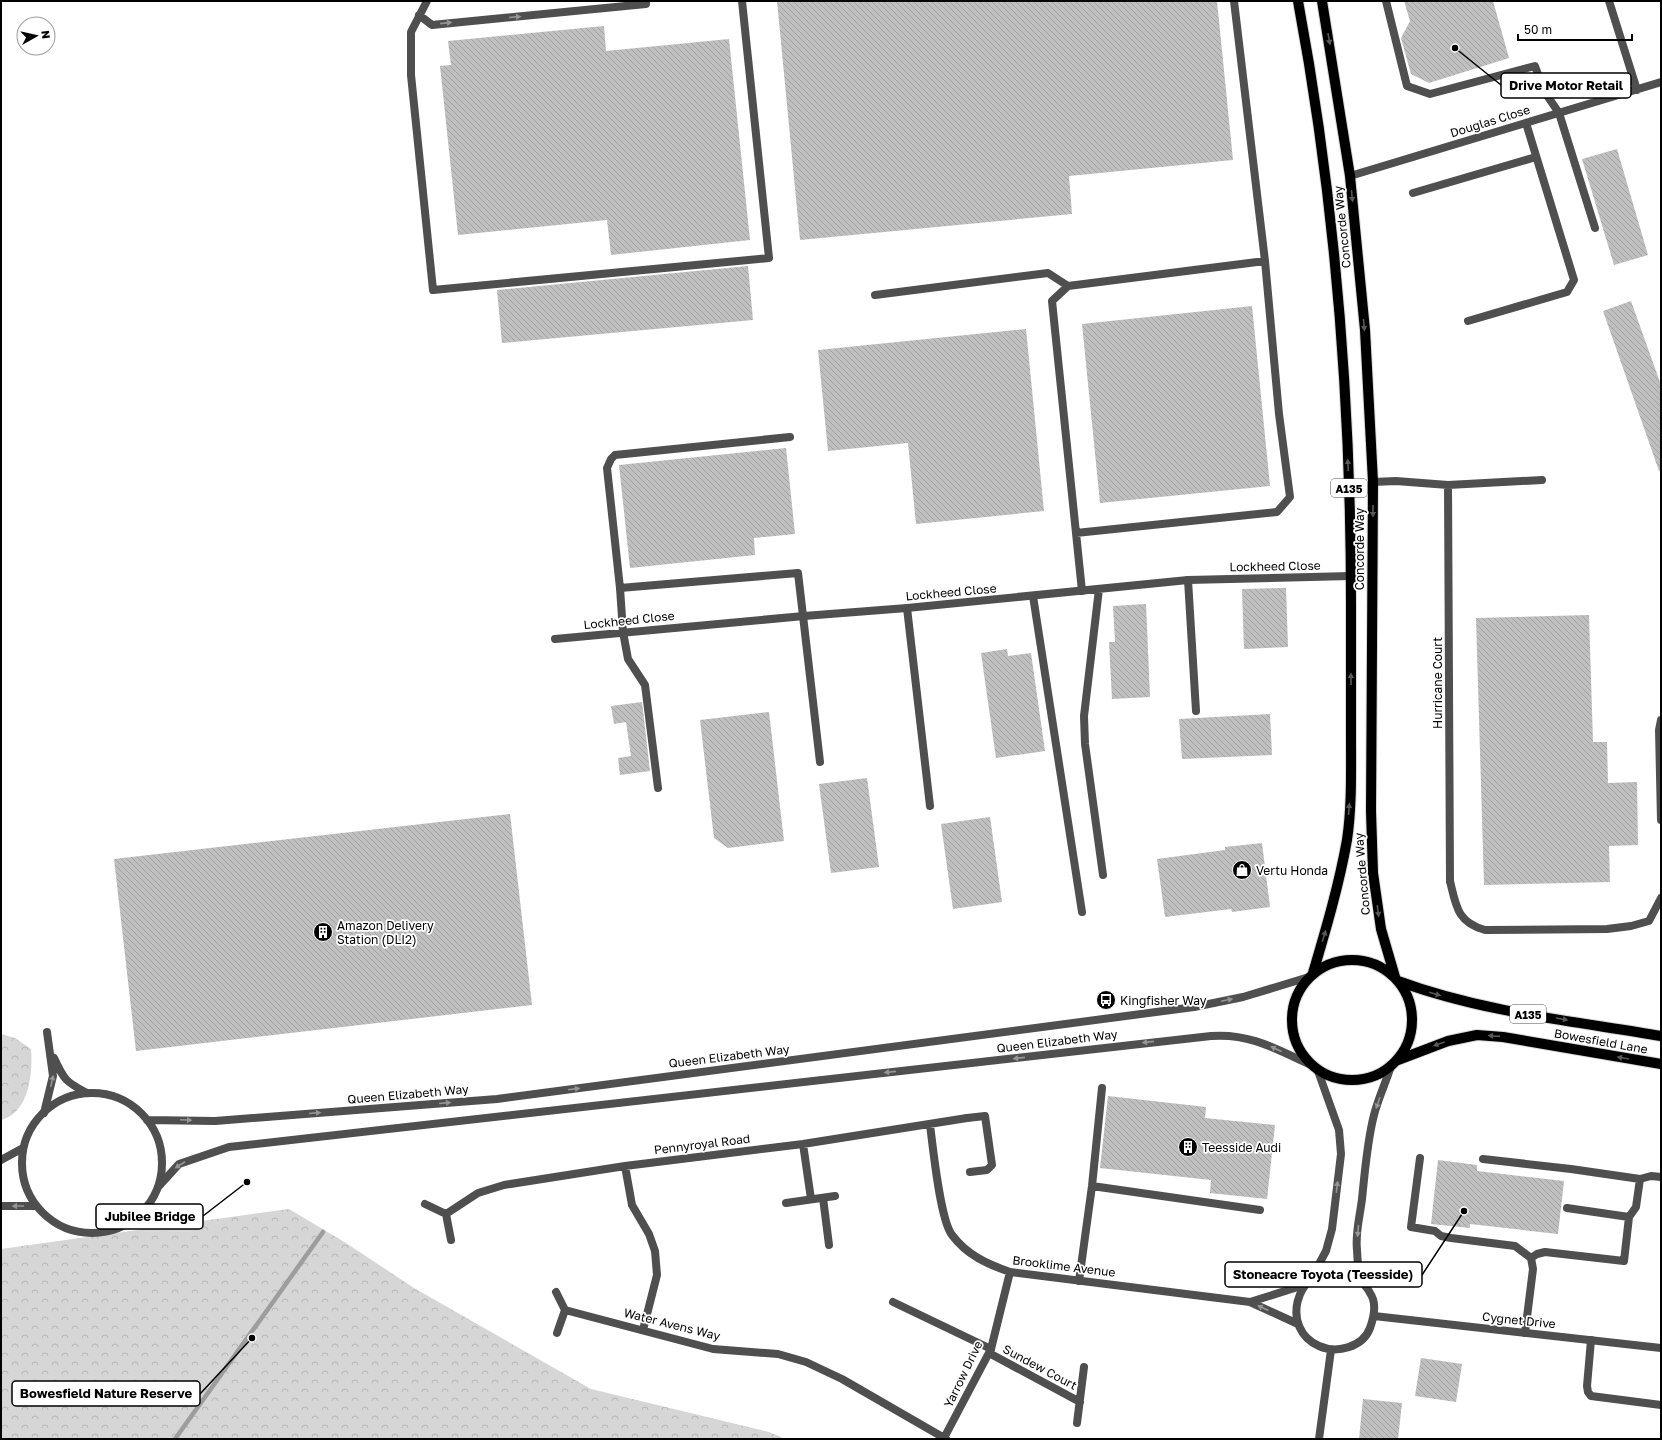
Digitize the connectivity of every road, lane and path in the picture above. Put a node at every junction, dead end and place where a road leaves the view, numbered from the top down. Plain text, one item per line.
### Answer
1 (427, 1) edge
2 (646, 1) edge
3 (742, 1) edge
4 (1234, 1) edge
5 (1298, 1) edge
6 (1322, 1) edge
7 (1386, 1) edge
8 (1609, 1) edge
9 (419, 16) junction
10 (1661, 82) edge
11 (1637, 90) junction
12 (1559, 113) junction
13 (1526, 123) junction
14 (1536, 158) junction
15 (1350, 176) junction
16 (1413, 193) dead end
17 (1595, 228) dead end
18 (1265, 261) junction
19 (1068, 286) junction
20 (875, 295) dead end
21 (1468, 322) dead end
22 (790, 437) dead end
23 (1542, 480) dead end
24 (1373, 482) junction
25 (1448, 485) junction
26 (1076, 533) junction
27 (1351, 576) junction
28 (1188, 580) junction
29 (620, 588) junction
30 (1099, 589) junction
31 (1082, 591) junction
32 (1033, 596) junction
33 (907, 608) junction
34 (804, 616) junction
35 (623, 632) junction
36 (554, 639) dead end
37 (1196, 711) dead end
38 (1661, 720) edge
39 (820, 762) dead end
40 (658, 788) dead end
41 (930, 806) dead end
42 (1661, 820) edge
43 (1103, 875) dead end
44 (1661, 898) edge
45 (1082, 912) dead end
46 (1311, 975) junction
47 (1396, 979) junction
48 (47, 1032) dead end
49 (1661, 1036) edge
50 (50, 1050) junction
51 (1394, 1064) junction
52 (1661, 1064) edge
53 (1315, 1068) junction
54 (1102, 1088) dead end
55 (87, 1093) junction
56 (44, 1113) junction
57 (147, 1120) junction
58 (930, 1124) junction
59 (803, 1144) junction
60 (24, 1148) junction
61 (1420, 1158) dead end
62 (1483, 1159) dead end
63 (1, 1160) edge
64 (626, 1166) junction
65 (970, 1172) dead end
66 (1661, 1177) edge
67 (1640, 1179) junction
68 (1092, 1186) junction
69 (158, 1187) junction
70 (835, 1196) dead end
71 (823, 1198) junction
72 (811, 1199) junction
73 (425, 1204) dead end
74 (786, 1204) dead end
75 (1, 1206) edge
76 (36, 1206) junction
77 (1567, 1208) dead end
78 (1260, 1210) dead end
79 (446, 1214) junction
80 (1629, 1217) junction
81 (451, 1240) dead end
82 (830, 1244) dead end
83 (1531, 1258) junction
84 (1010, 1272) junction
85 (1312, 1277) junction
86 (1079, 1281) junction
87 (1362, 1281) junction
88 (1304, 1285) junction
89 (556, 1292) dead end
90 (893, 1302) dead end
91 (1250, 1302) junction
92 (565, 1310) junction
93 (1374, 1316) junction
94 (1298, 1324) junction
95 (643, 1330) junction
96 (1525, 1332) junction
97 (557, 1333) dead end
98 (1591, 1340) junction
99 (1661, 1348) edge
100 (1331, 1350) junction
101 (990, 1351) junction
102 (1084, 1367) dead end
103 (1080, 1402) junction
104 (1661, 1405) edge
105 (1077, 1422) dead end
106 (945, 1438) edge
107 (1319, 1439) edge

1 - 9 street
9 -> 2 street
3 - 9 street
4 - 18 street
27 -> 5 main road, Concorde Way / A135
6 -> 15 main road, Concorde Way / A135
7 - 12 street
8 - 11 street
10 - 11 street, Douglas Close
11 - 12 street, Douglas Close
12 - 13 street, Douglas Close
12 - 17 street
13 - 14 street
13 - 15 street, Douglas Close
14 - 16 street
14 - 21 street
15 -> 24 main road, Concorde Way / A135
18 - 19 street
18 - 26 street
19 - 20 street
19 - 26 street
22 - 29 street
23 - 25 street
24 - 25 street
24 -> 47 main road, Concorde Way / A135
25 - 44 street, Hurricane Court
26 - 31 street
27 - 28 street, Lockheed Close
46 -> 27 main road, Concorde Way / A135
28 - 30 street, Lockheed Close
28 - 37 street
29 - 34 street
29 - 35 street
30 - 31 street, Lockheed Close
30 - 43 street
31 - 32 street, Lockheed Close
32 - 33 street, Lockheed Close
32 - 45 street
33 - 34 street, Lockheed Close
33 - 41 street
34 - 35 street, Lockheed Close
34 - 39 street
35 - 36 street, Lockheed Close
35 - 40 street
38 - 42 street
46 - 47 main road, A135
46 - 53 main road, A135
57 -> 46 street, Queen Elizabeth Way
47 -> 49 main road, Bowesfield Lane / A135
47 - 51 main road, A135
48 - 50 street
50 - 55 street
56 -> 50 street
52 -> 51 main road, Bowesfield Lane / A135
51 - 53 main road, A135
51 -> 87 street
53 -> 69 street, Queen Elizabeth Way
85 -> 53 street
54 - 68 street
55 - 56 street
55 - 57 street
56 - 60 street
57 - 69 street
58 - 59 street, Pennyroyal Road
58 - 65 street, Pennyroyal Road
58 - 84 street, Brooklime Avenue
59 - 64 street, Pennyroyal Road
59 - 72 street
60 - 63 street
60 - 76 street
61 - 83 street
62 - 67 street
64 - 79 street, Pennyroyal Road
64 - 95 street
66 - 67 street
67 - 80 street
68 - 78 street
68 - 86 street
69 - 76 street
70 - 71 street
71 - 72 street
71 - 82 street
72 - 74 street
73 - 79 street
76 -> 75 street
77 - 80 street
79 - 81 street
80 - 83 street
83 - 96 street
84 - 86 street, Brooklime Avenue
84 - 101 street, Yarrow Drive
85 - 87 street
85 - 88 street
86 - 91 street, Brooklime Avenue
87 - 93 street
88 - 91 street
88 - 94 street
89 - 92 street
90 - 101 street, Sundew Court
94 -> 91 street
92 - 95 street, Water Avens Way
92 - 97 street
93 - 96 street, Cygnet Drive
93 - 100 street
94 - 100 street
95 - 106 street, Water Avens Way
96 - 98 street, Cygnet Drive
98 - 99 street, Cygnet Drive
98 - 104 street
100 - 107 street
101 - 103 street, Sundew Court
101 - 106 street, Yarrow Drive
102 - 103 street
103 - 105 street

